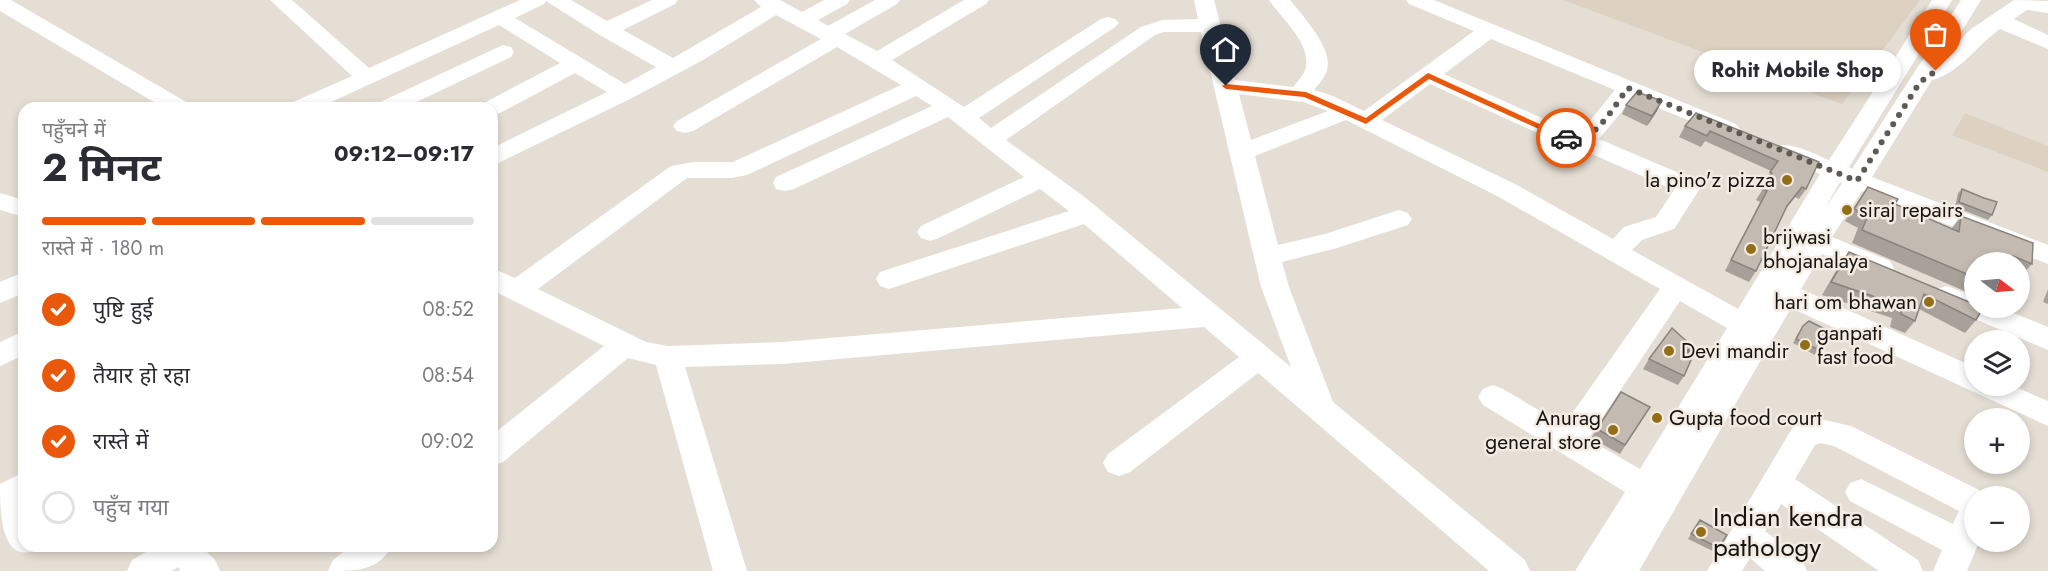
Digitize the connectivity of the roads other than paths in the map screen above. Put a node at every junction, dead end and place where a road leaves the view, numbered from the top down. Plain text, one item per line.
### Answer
1 (32, 0) edge
2 (280, 0) edge
3 (537, 0) edge
4 (556, 0) edge
5 (668, 0) edge
6 (840, 0) edge
7 (890, 0) edge
8 (979, 0) edge
9 (1204, 0) edge
10 (1279, 0) edge
11 (1416, 0) edge
12 (1942, 0) edge
13 (1971, 0) edge
14 (769, 3) edge
15 (4, 4) edge
16 (2048, 7) edge
17 (2007, 15) junction
18 (498, 16) junction
19 (800, 21) junction
20 (1108, 23) dead end
21 (2048, 24) edge
22 (1211, 25) junction
23 (605, 30) junction
24 (1488, 31) junction
25 (833, 36) junction
26 (2048, 43) edge
27 (503, 52) dead end
28 (877, 60) junction
29 (577, 63) junction
30 (672, 67) junction
31 (1428, 75) junction
32 (366, 77) junction
33 (1920, 82) junction
34 (918, 86) junction
35 (1226, 86) junction
36 (1628, 88) junction
37 (624, 93) junction
38 (1299, 94) junction
39 (169, 102) edge
40 (312, 102) edge
41 (399, 102) edge
42 (498, 105) edge
43 (956, 112) junction
44 (1357, 116) junction
45 (685, 126) dead end
46 (990, 140) junction
47 (1581, 140) junction
48 (1242, 152) junction
49 (498, 155) edge
50 (1846, 176) junction
51 (1042, 178) junction
52 (785, 183) dead end
53 (0, 201) edge
54 (18, 207) edge
55 (1088, 214) junction
56 (1399, 219) dead end
57 (930, 232) dead end
58 (1816, 241) junction
59 (1617, 253) junction
60 (2048, 255) edge
61 (1268, 256) junction
62 (889, 279) dead end
63 (504, 284) edge
64 (18, 285) edge
65 (1676, 286) junction
66 (0, 293) edge
67 (1786, 294) junction
68 (1211, 316) junction
69 (1743, 324) junction
70 (2048, 339) edge
71 (626, 344) junction
72 (18, 345) edge
73 (0, 355) edge
74 (668, 357) junction
75 (1259, 357) junction
76 (1964, 375) edge
77 (2008, 396) edge
78 (1493, 397) dead end
79 (1320, 408) junction
80 (2048, 414) edge
81 (1569, 442) junction
82 (498, 448) edge
83 (1119, 463) dead end
84 (1777, 484) junction
85 (1645, 488) junction
86 (18, 489) edge
87 (1861, 492) dead end
88 (1964, 493) edge
89 (0, 500) edge
90 (0, 507) edge
91 (18, 532) edge
92 (1746, 535) junction
93 (1964, 536) edge
94 (174, 552) edge
95 (187, 552) edge
96 (369, 552) edge
97 (1956, 557) edge
98 (144, 571) edge
99 (202, 571) edge
100 (345, 571) edge
101 (730, 571) edge
102 (1513, 571) edge
103 (1592, 571) edge
104 (1622, 571) edge
105 (1724, 571) edge
106 (1790, 571) edge
107 (1906, 571) edge

1 - 15 street
2 - 32 street
3 - 18 street
4 - 23 street
5 - 23 street
6 - 19 street
7 - 25 street
8 - 28 street
9 - 22 street
10 - 38 street
11 - 24 street
12 - 50 street
13 - 33 street
14 - 19 street
14 - 30 street
15 - 39 street
16 - 17 street
17 - 21 street
17 - 26 street
17 - 33 street
18 - 29 street
18 - 32 street
19 - 25 street
20 - 43 street
22 - 35 street
22 - 46 street
23 - 30 street
24 - 31 street
24 - 36 street
25 - 28 street
25 - 45 street
27 - 41 street
28 - 34 street
29 - 37 street
29 - 42 street
30 - 37 street
31 - 44 street
31 - 47 street
32 - 40 street
33 - 50 street
34 - 43 street
34 - 63 street
35 - 38 street
35 - 48 street
36 - 47 street
36 - 50 street
37 - 49 street
38 - 44 street
43 - 46 street
43 - 52 street
44 - 48 street
44 - 59 street
46 - 51 street
47 - 59 street
48 - 61 street
50 - 58 street
50 - 60 street
50 - 69 street
51 - 55 street
51 - 57 street
53 - 54 street
55 - 62 street
55 - 68 street
56 - 61 street
58 - 67 street
58 - 70 street
59 - 65 street
61 - 79 street
63 - 71 street
64 - 66 street
65 - 69 street
65 - 81 street
67 - 76 street
67 - 104 street
68 - 74 street
68 - 75 street
69 - 85 street
71 - 74 street
71 - 82 street
72 - 73 street
74 - 101 street
75 - 79 street
75 - 83 street
77 - 80 street
78 - 81 street
79 - 102 street
81 - 85 street
84 - 88 street
84 - 92 street
84 - 107 street
85 - 103 street
86 - 89 street
87 - 97 street
90 - 91 street
92 - 105 street
92 - 106 street
93 - 97 street
94 - 98 street
95 - 99 street
96 - 100 street

